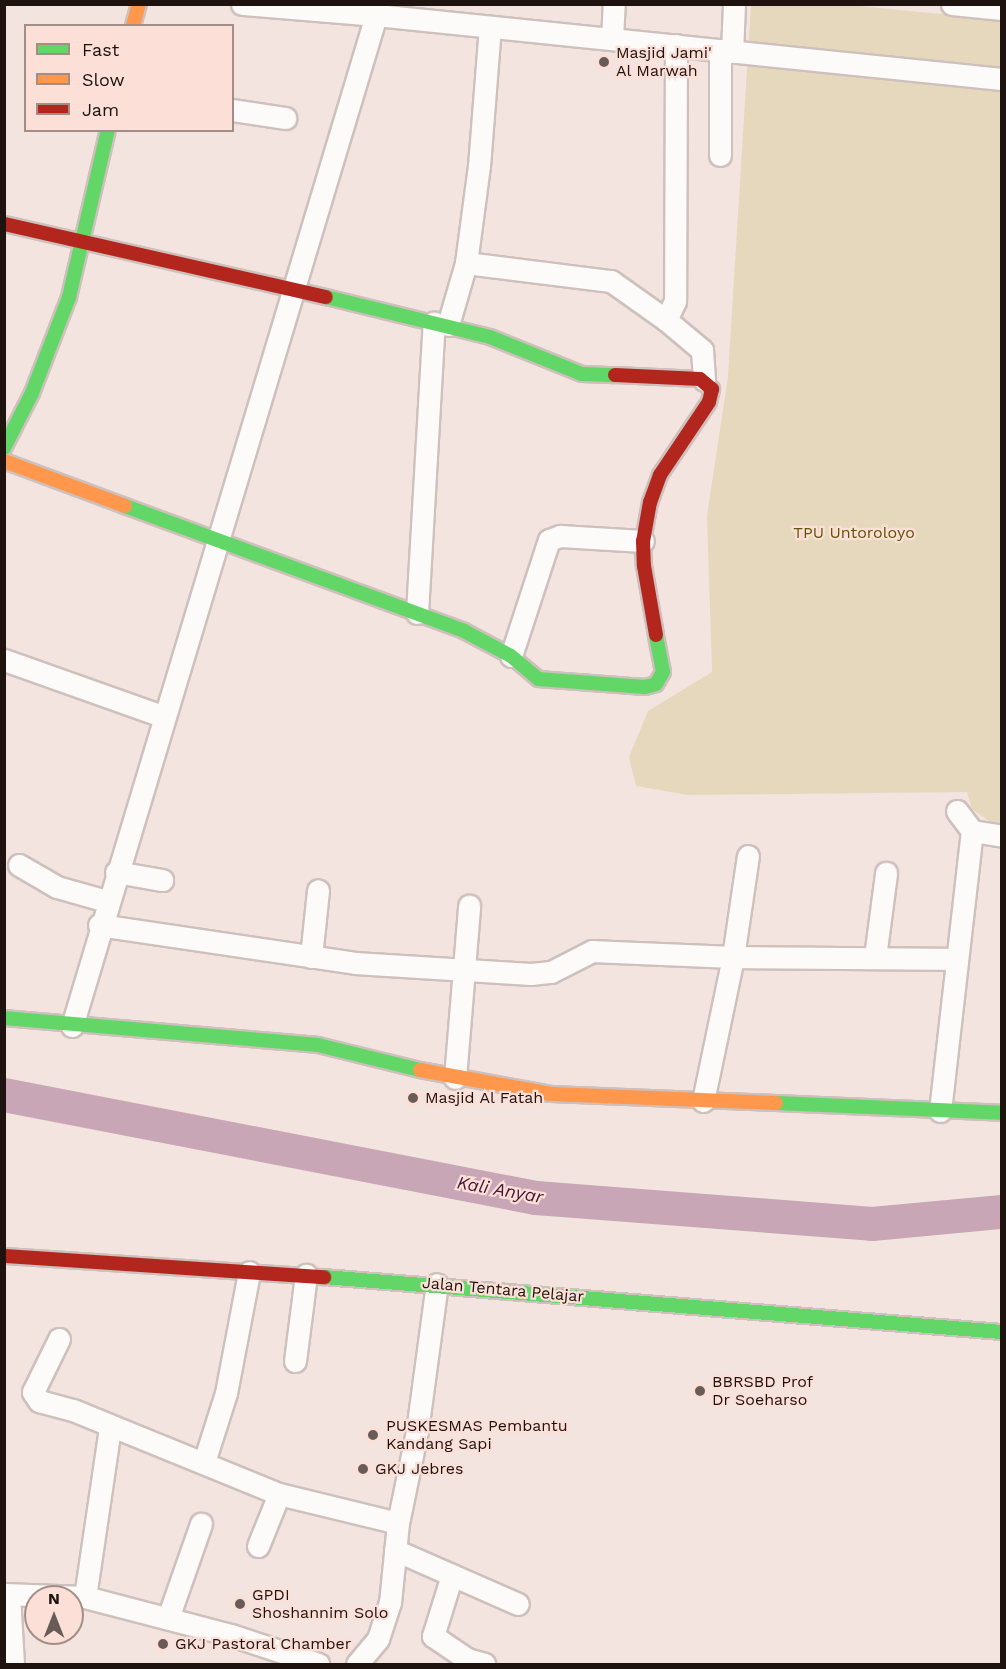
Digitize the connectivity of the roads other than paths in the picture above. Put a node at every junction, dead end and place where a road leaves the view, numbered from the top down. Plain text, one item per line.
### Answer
1 (139, 4) edge
2 (242, 4) edge
3 (614, 4) edge
4 (734, 4) edge
5 (952, 4) edge
6 (1002, 9) edge
7 (376, 15) junction
8 (134, 24) edge
9 (490, 27) junction
10 (612, 38) junction
11 (676, 45) junction
12 (726, 51) junction
13 (1002, 79) edge
14 (234, 110) edge
15 (285, 118) dead end
16 (108, 132) edge
17 (720, 155) dead end
18 (4, 224) edge
19 (85, 242) junction
20 (466, 263) junction
21 (294, 293) junction
22 (666, 320) junction
23 (441, 324) junction
24 (704, 380) junction
25 (4, 448) edge
26 (4, 461) edge
27 (219, 539) junction
28 (643, 541) junction
29 (417, 613) junction
30 (511, 656) junction
31 (4, 660) edge
32 (162, 716) junction
33 (957, 811) dead end
34 (972, 831) junction
35 (1002, 836) edge
36 (748, 856) dead end
37 (19, 865) dead end
38 (116, 872) junction
39 (886, 873) dead end
40 (162, 880) dead end
41 (318, 890) dead end
42 (106, 901) junction
43 (469, 906) dead end
44 (99, 925) junction
45 (310, 957) junction
46 (733, 957) junction
47 (875, 957) junction
48 (956, 959) junction
49 (464, 970) junction
50 (4, 1018) edge
51 (72, 1026) junction
52 (455, 1078) junction
53 (703, 1101) junction
54 (940, 1111) junction
55 (1002, 1113) edge
56 (4, 1256) edge
57 (249, 1272) junction
58 (306, 1275) junction
59 (437, 1284) junction
60 (1002, 1332) edge
61 (59, 1339) dead end
62 (295, 1361) dead end
63 (110, 1428) junction
64 (204, 1462) junction
65 (279, 1494) junction
66 (398, 1522) junction
67 (201, 1524) dead end
68 (258, 1546) dead end
69 (395, 1550) junction
70 (452, 1575) junction
71 (7, 1594) edge
72 (85, 1597) junction
73 (518, 1604) dead end
74 (168, 1618) junction
75 (13, 1665) edge
76 (318, 1665) edge
77 (357, 1665) edge
78 (484, 1665) edge

1 - 8 street
2 - 7 street
3 - 10 street
4 - 12 street
5 - 6 street
7 - 9 street
7 - 21 street
9 - 10 street
9 - 20 street
10 - 11 street
11 - 12 street
11 - 22 street
12 - 13 street
12 - 17 street
14 - 15 street
16 - 19 street
18 - 19 street
19 - 21 street
19 - 25 street
20 - 22 street
20 - 23 street
21 - 23 street
21 - 27 street
22 - 24 street
23 - 24 street
23 - 29 street
24 - 28 street
26 - 27 street
27 - 29 street
27 - 32 street
28 - 30 street
28 - 30 street
29 - 30 street
31 - 32 street
32 - 38 street
33 - 34 street
34 - 35 street
34 - 48 street
36 - 46 street
37 - 42 street
38 - 40 street
38 - 42 street
39 - 47 street
41 - 45 street
42 - 44 street
43 - 49 street
44 - 45 street
44 - 51 street
45 - 49 street
46 - 47 street
46 - 49 street
46 - 53 street
47 - 48 street
48 - 54 street
49 - 52 street
50 - 51 street
51 - 52 street
52 - 53 street
53 - 54 street
54 - 55 street
56 - 57 street, Jalan Tentara Pelajar
57 - 58 street, Jalan Tentara Pelajar
57 - 64 street
58 - 59 street, Jalan Tentara Pelajar
58 - 62 street
59 - 60 street, Jalan Tentara Pelajar
59 - 66 street
61 - 63 street
63 - 64 street
63 - 72 street
64 - 65 street
65 - 66 street
65 - 68 street
66 - 69 street
67 - 74 street
69 - 70 street
69 - 77 street
70 - 73 street
70 - 78 street
71 - 72 street
71 - 75 street
72 - 74 street
74 - 76 street

